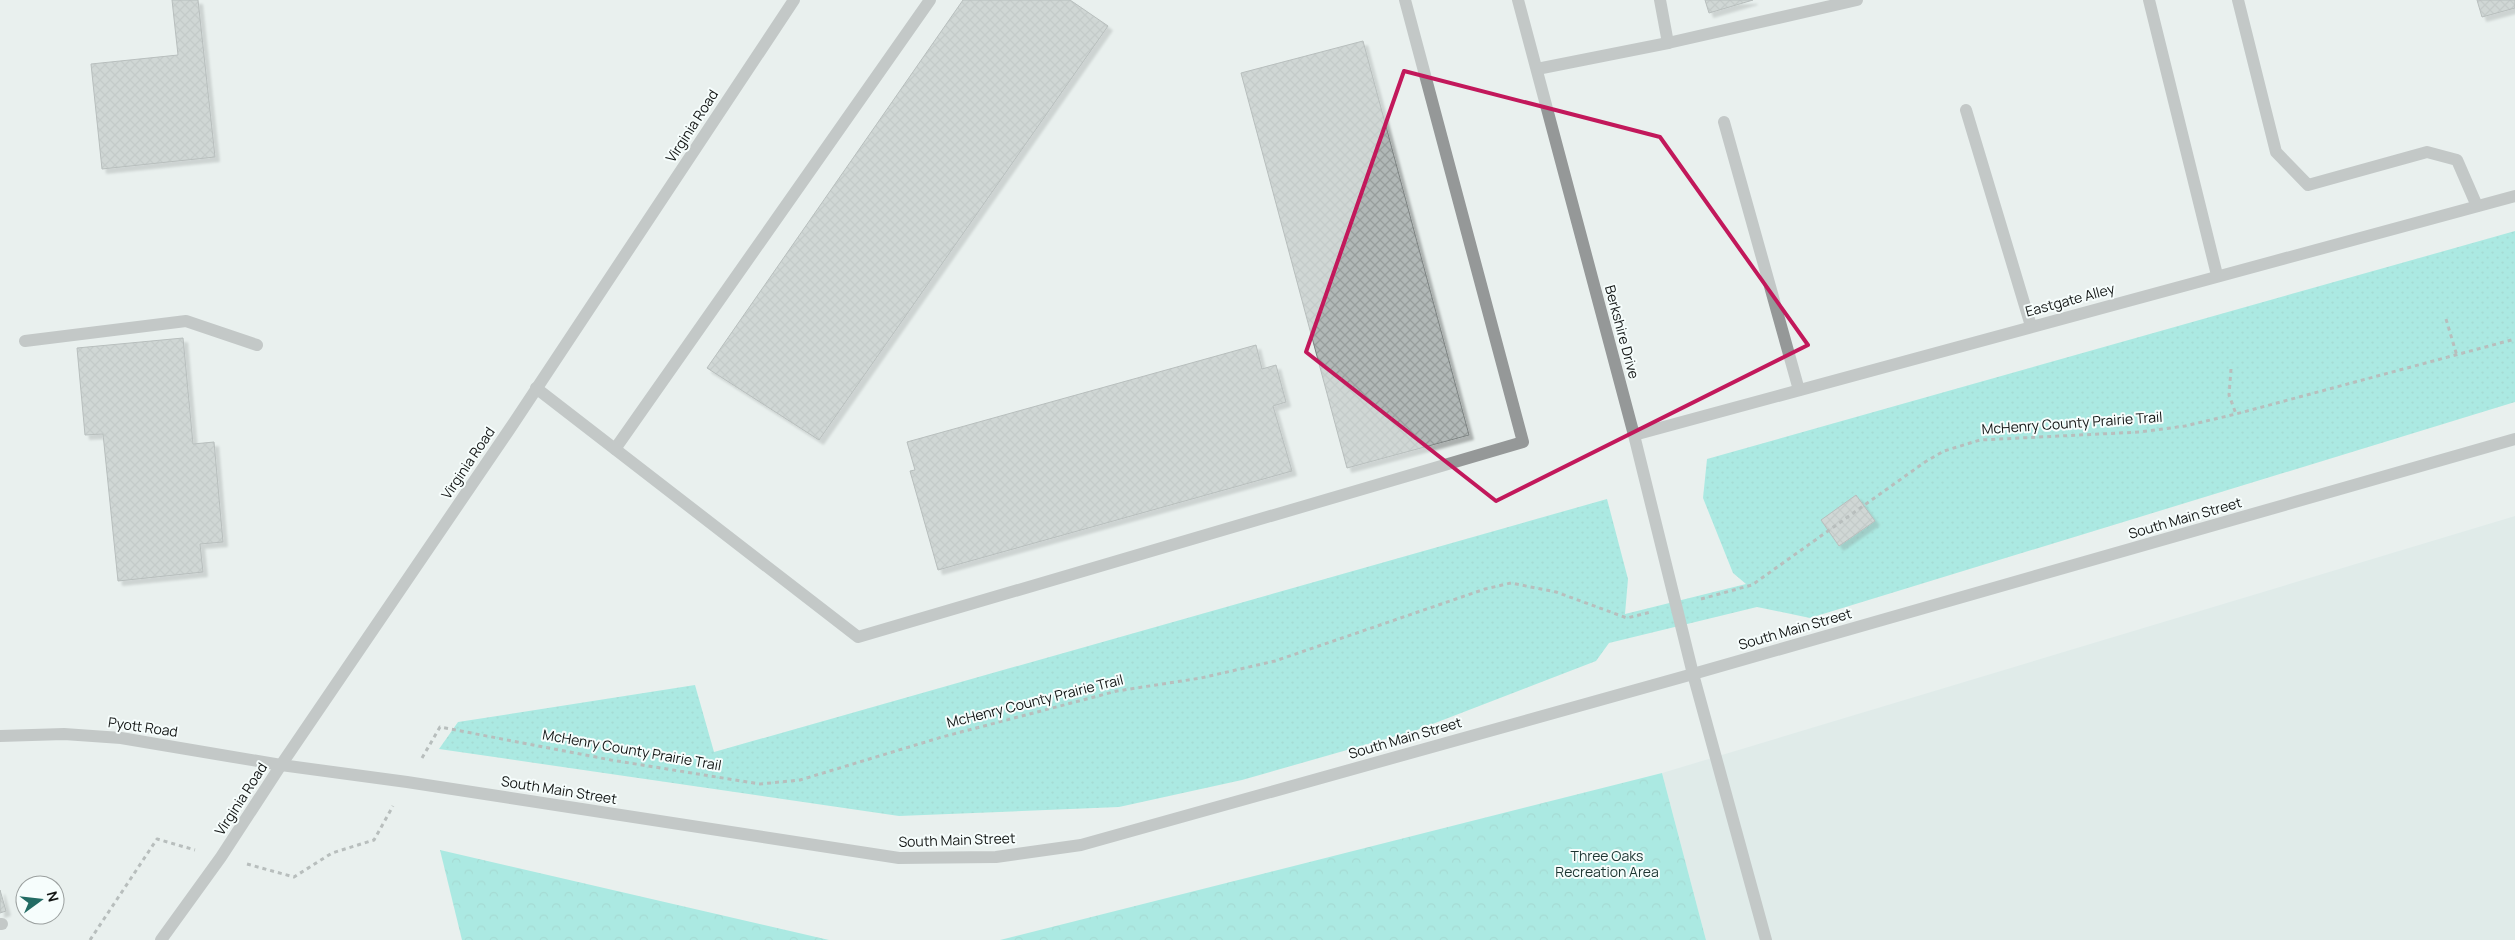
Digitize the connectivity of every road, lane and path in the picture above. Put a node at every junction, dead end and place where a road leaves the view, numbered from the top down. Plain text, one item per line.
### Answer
1 (794, 0) edge
2 (930, 0) edge
3 (1405, 0) edge
4 (1518, 0) edge
5 (1660, 0) edge
6 (1857, 0) edge
7 (2149, 0) edge
8 (2238, 0) edge
9 (1668, 43) junction
10 (1537, 69) junction
11 (1966, 110) dead end
12 (1724, 122) dead end
13 (2515, 196) edge
14 (2477, 206) junction
15 (2217, 276) junction
16 (2446, 318) dead end
17 (2031, 326) junction
18 (2515, 339) edge
19 (25, 341) dead end
20 (257, 345) dead end
21 (2457, 357) junction
22 (2231, 369) dead end
23 (536, 388) junction
24 (1799, 390) junction
25 (2236, 414) junction
26 (1634, 435) junction
27 (2515, 439) edge
28 (615, 449) junction
29 (1752, 584) dead end
30 (1627, 618) dead end
31 (1692, 674) junction
32 (440, 727) dead end
33 (0, 736) edge
34 (281, 764) junction
35 (157, 839) dead end
36 (374, 840) dead end
37 (294, 877) dead end
38 (90, 940) edge
39 (161, 940) edge
40 (1766, 940) edge

1 - 23 street, Virginia Road
2 - 28 street
3 - 28 street
4 - 10 street, Berkshire Drive
5 - 9 street
6 - 9 street
7 - 15 street
8 - 14 street
9 - 10 street
10 - 26 street, Berkshire Drive
11 - 17 street
12 - 24 street
13 - 14 street, Eastgate Alley
14 - 15 street, Eastgate Alley
15 - 17 street, Eastgate Alley
16 - 21 path
17 - 24 street, Eastgate Alley
18 - 21 path, McHenry County Prairie Trail
19 - 20 street
21 - 25 path, McHenry County Prairie Trail
22 - 25 path
23 - 28 street
23 - 34 street, Virginia Road
24 - 26 street, Eastgate Alley
25 - 29 path, McHenry County Prairie Trail
26 - 31 street, Berkshire Drive
27 - 31 street, South Main Street
30 - 32 path, McHenry County Prairie Trail
31 - 34 street, South Main Street
31 - 40 street, Berkshire Drive
33 - 34 street, Pyott Road
34 - 39 street, Virginia Road
35 - 38 path
36 - 37 path

